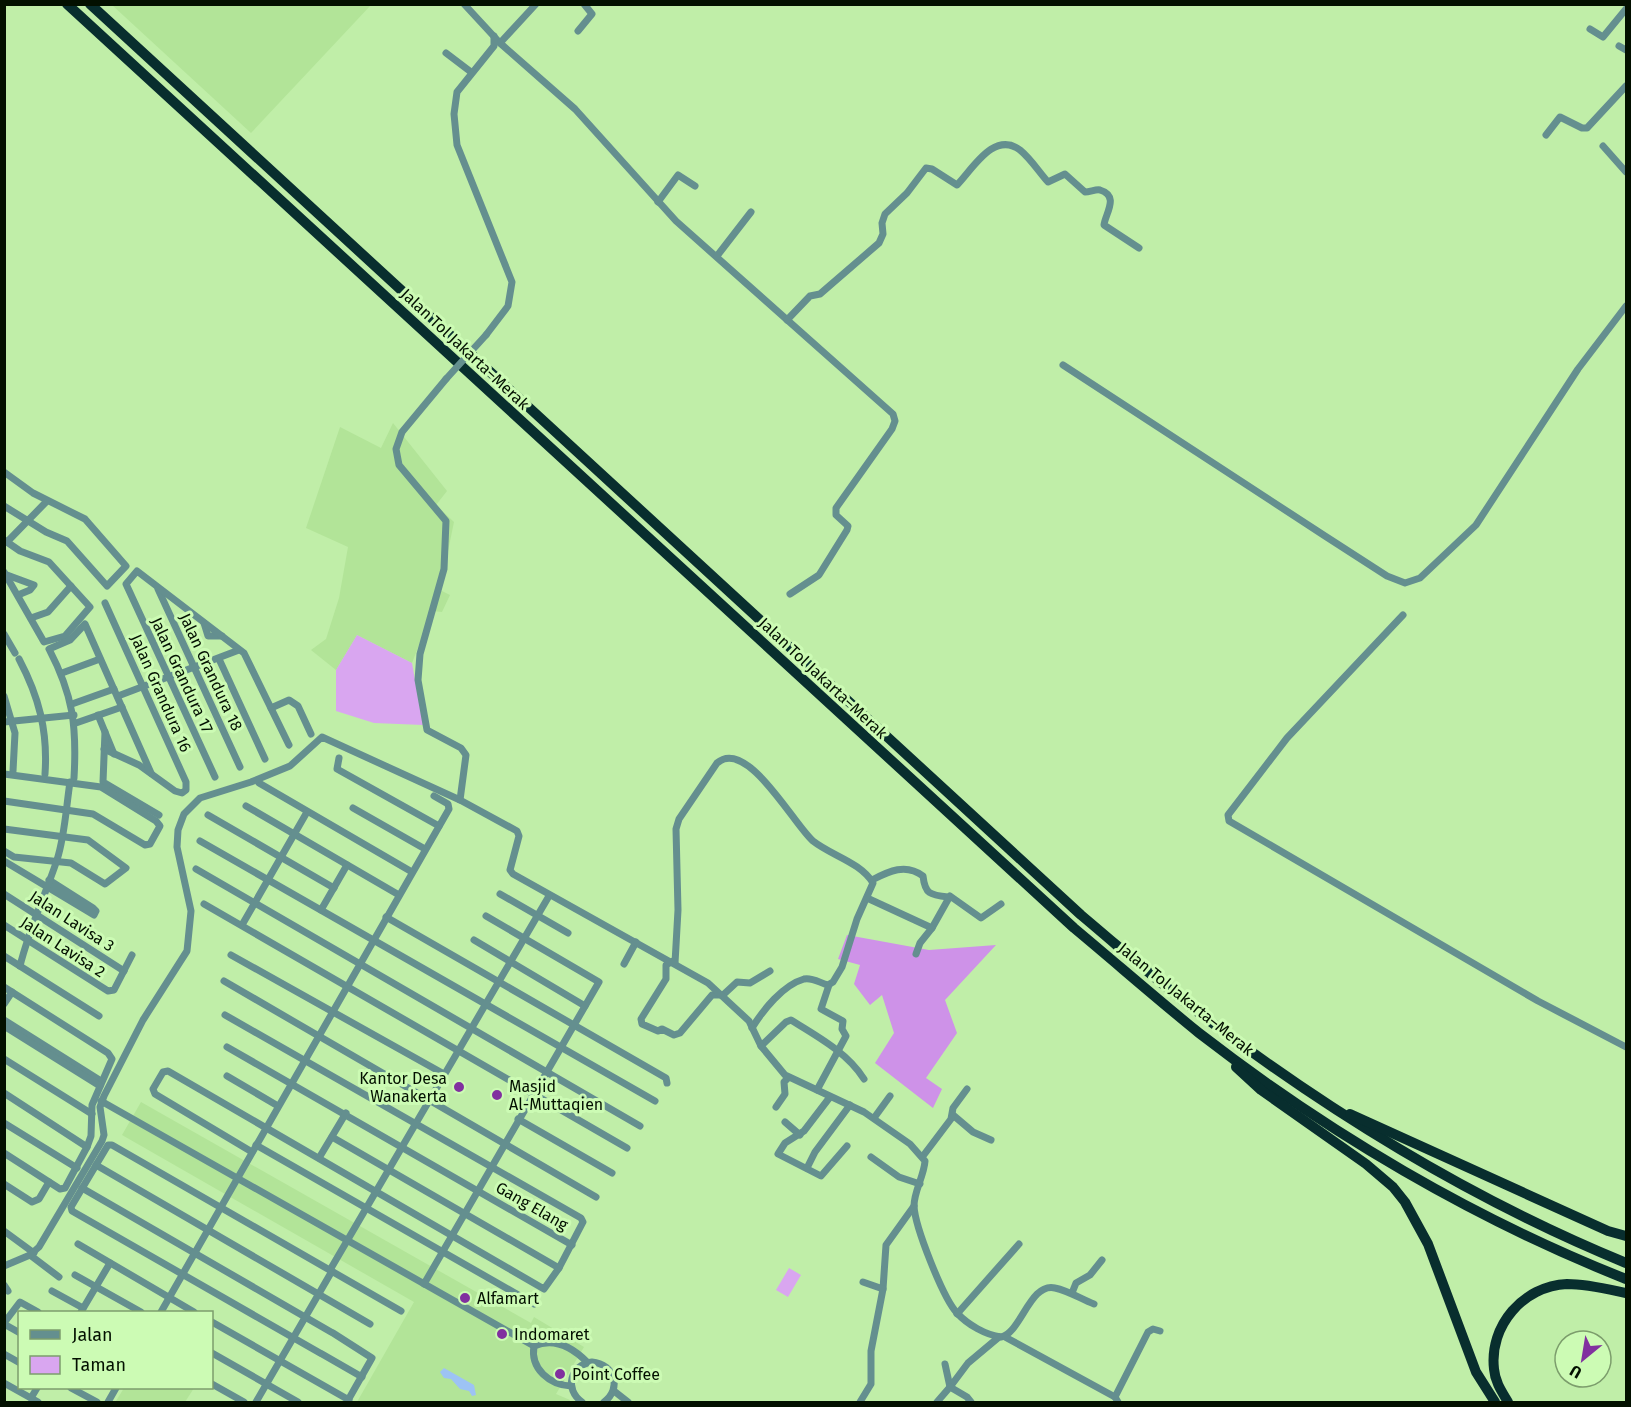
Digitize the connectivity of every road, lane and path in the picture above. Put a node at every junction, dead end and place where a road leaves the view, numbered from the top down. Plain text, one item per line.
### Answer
1 (67, 4) edge
2 (90, 4) edge
3 (464, 4) edge
4 (536, 4) edge
5 (584, 4) edge
6 (1626, 9) edge
7 (1590, 29) dead end
8 (578, 31) dead end
9 (494, 36) junction
10 (500, 43) junction
11 (446, 53) dead end
12 (471, 72) junction
13 (1626, 86) edge
14 (1546, 135) dead end
15 (1603, 146) dead end
16 (1626, 172) edge
17 (695, 186) dead end
18 (658, 202) junction
19 (751, 212) dead end
20 (1139, 248) dead end
21 (717, 256) junction
22 (1626, 306) edge
23 (787, 320) junction
24 (1064, 364) dead end
25 (4, 472) edge
26 (47, 501) junction
27 (4, 506) edge
28 (27, 521) junction
29 (6, 541) edge
30 (5, 574) edge
31 (71, 586) junction
32 (157, 587) junction
33 (790, 594) dead end
34 (18, 595) junction
35 (105, 603) dead end
36 (1403, 615) dead end
37 (31, 618) junction
38 (4, 634) edge
39 (47, 646) junction
40 (239, 650) junction
41 (100, 659) junction
42 (219, 659) junction
43 (194, 668) junction
44 (62, 673) junction
45 (167, 676) junction
46 (143, 685) junction
47 (116, 692) junction
48 (4, 696) edge
49 (72, 704) junction
50 (122, 707) junction
51 (271, 708) junction
52 (74, 715) junction
53 (98, 715) junction
54 (43, 718) junction
55 (8, 722) edge
56 (76, 723) junction
57 (105, 732) junction
58 (311, 734) dead end
59 (289, 745) dead end
60 (104, 749) junction
61 (114, 754) junction
62 (339, 758) dead end
63 (266, 759) dead end
64 (147, 762) junction
65 (139, 765) junction
66 (240, 767) dead end
67 (14, 771) dead end
68 (151, 772) junction
69 (4, 774) edge
70 (45, 774) dead end
71 (215, 777) dead end
72 (72, 780) junction
73 (259, 783) dead end
74 (434, 796) dead end
75 (460, 800) junction
76 (4, 801) edge
77 (246, 806) dead end
78 (66, 808) junction
79 (353, 808) dead end
80 (307, 812) junction
81 (208, 815) dead end
82 (159, 819) junction
83 (439, 826) junction
84 (4, 829) edge
85 (295, 833) junction
86 (63, 835) junction
87 (200, 841) dead end
88 (425, 849) junction
89 (4, 851) edge
90 (282, 857) junction
91 (4, 861) edge
92 (56, 862) junction
93 (347, 865) junction
94 (196, 869) dead end
95 (412, 872) junction
96 (49, 880) junction
97 (269, 880) junction
98 (872, 880) junction
99 (47, 888) junction
100 (334, 888) junction
101 (4, 894) edge
102 (500, 894) dead end
103 (399, 895) junction
104 (549, 896) junction
105 (948, 897) junction
106 (867, 898) junction
107 (256, 902) junction
108 (204, 904) dead end
109 (1001, 904) dead end
110 (321, 910) junction
111 (37, 914) junction
112 (536, 915) junction
113 (486, 916) dead end
114 (386, 917) junction
115 (4, 925) edge
116 (242, 926) junction
117 (932, 928) junction
118 (568, 933) dead end
119 (523, 938) junction
120 (27, 940) junction
121 (373, 940) junction
122 (474, 940) dead end
123 (636, 942) junction
124 (916, 954) dead end
125 (132, 955) dead end
126 (231, 955) dead end
127 (4, 956) edge
128 (510, 960) junction
129 (361, 962) junction
130 (674, 962) junction
131 (624, 964) dead end
132 (20, 966) junction
133 (124, 971) junction
134 (770, 971) dead end
135 (224, 981) dead end
136 (497, 983) junction
137 (346, 985) junction
138 (829, 985) junction
139 (4, 987) edge
140 (108, 991) joint
141 (12, 992) junction
142 (723, 996) junction
143 (4, 1004) edge
144 (484, 1004) junction
145 (585, 1006) junction
146 (332, 1010) junction
147 (225, 1015) dead end
148 (99, 1016) dead end
149 (4, 1020) edge
150 (4, 1026) edge
151 (573, 1026) junction
152 (471, 1027) junction
153 (752, 1028) junction
154 (1199, 1032) junction
155 (318, 1036) junction
156 (761, 1046) junction
157 (227, 1047) dead end
158 (1626, 1047) edge
159 (560, 1049) junction
160 (458, 1050) junction
161 (837, 1050) junction
162 (4, 1059) edge
163 (304, 1060) junction
164 (546, 1070) junction
165 (444, 1074) junction
166 (227, 1076) dead end
167 (788, 1078) junction
168 (864, 1079) dead end
169 (291, 1082) junction
170 (667, 1083) dead end
171 (100, 1084) junction
172 (967, 1089) dead end
173 (817, 1090) junction
174 (4, 1093) edge
175 (534, 1093) junction
176 (1312, 1095) junction
177 (890, 1096) dead end
178 (830, 1097) junction
179 (430, 1100) junction
180 (101, 1101) junction
181 (655, 1101) dead end
182 (278, 1106) junction
183 (850, 1106) junction
184 (776, 1107) dead end
185 (346, 1113) junction
186 (92, 1114) junction
187 (953, 1115) junction
188 (874, 1118) junction
189 (519, 1119) junction
190 (785, 1122) dead end
191 (4, 1123) edge
192 (415, 1124) junction
193 (640, 1126) dead end
194 (266, 1128) junction
195 (800, 1135) junction
196 (332, 1137) junction
197 (992, 1140) dead end
198 (505, 1143) junction
199 (87, 1146) junction
200 (403, 1146) junction
201 (847, 1146) dead end
202 (254, 1148) junction
203 (627, 1148) dead end
204 (4, 1153) edge
205 (923, 1156) junction
206 (871, 1157) dead end
207 (319, 1158) junction
208 (96, 1165) junction
209 (77, 1168) junction
210 (807, 1168) junction
211 (492, 1169) junction
212 (389, 1170) junction
213 (612, 1173) dead end
214 (237, 1179) junction
215 (49, 1182) junction
216 (4, 1184) edge
217 (920, 1184) junction
218 (82, 1188) junction
219 (478, 1191) junction
220 (376, 1192) junction
221 (596, 1197) dead end
222 (914, 1206) junction
223 (220, 1208) junction
224 (366, 1209) junction
225 (465, 1214) junction
226 (208, 1230) junction
227 (4, 1231) edge
228 (1626, 1236) edge
229 (452, 1237) junction
230 (347, 1241) junction
231 (78, 1244) dead end
232 (1019, 1244) dead end
233 (572, 1245) junction
234 (195, 1253) junction
235 (442, 1253) junction
236 (32, 1254) junction
237 (1102, 1260) dead end
238 (110, 1263) junction
239 (1626, 1263) edge
240 (4, 1266) edge
241 (559, 1268) junction
242 (331, 1271) junction
243 (75, 1275) dead end
244 (182, 1276) junction
245 (59, 1277) dead end
246 (1626, 1279) edge
247 (863, 1282) dead end
248 (424, 1284) junction
249 (96, 1287) junction
250 (883, 1289) junction
251 (52, 1291) dead end
252 (1072, 1293) junction
253 (1626, 1293) edge
254 (319, 1294) junction
255 (169, 1298) junction
256 (534, 1304) dead end
257 (1094, 1305) dead end
258 (82, 1310) edge
259 (36, 1311) edge
260 (139, 1311) edge
261 (162, 1311) edge
262 (192, 1311) edge
263 (401, 1311) dead end
264 (957, 1314) junction
265 (306, 1317) junction
266 (213, 1323) edge
267 (4, 1324) edge
268 (370, 1324) dead end
269 (1160, 1331) dead end
270 (18, 1332) edge
271 (292, 1337) junction
272 (1002, 1337) junction
273 (534, 1346) junction
274 (4, 1354) edge
275 (213, 1354) edge
276 (279, 1361) junction
277 (18, 1362) edge
278 (587, 1362) junction
279 (945, 1365) dead end
280 (362, 1377) junction
281 (4, 1383) edge
282 (213, 1385) edge
283 (266, 1385) junction
284 (571, 1386) junction
285 (950, 1388) junction
286 (73, 1389) edge
287 (614, 1391) junction
288 (1117, 1400) edge
289 (35, 1401) edge
290 (348, 1401) edge
291 (97, 1402) edge
292 (244, 1402) edge
293 (256, 1402) edge
294 (298, 1402) edge
295 (582, 1402) edge
296 (606, 1402) edge
297 (628, 1402) edge
298 (860, 1402) edge
299 (937, 1402) edge
300 (971, 1402) edge
301 (1495, 1402) edge
302 (1508, 1402) edge

1 - 154 highway, Jalan Tol Jakarta–Merak
2 - 176 highway, Jalan Tol Jakarta–Merak
3 - 9 street
4 - 10 street
5 - 8 street
6 - 7 street
9 - 10 street
9 - 12 street
10 - 18 street
11 - 12 street
12 - 75 street, bridge
13 - 14 street
15 - 16 street
17 - 18 street
18 - 21 street
19 - 21 street
20 - 23 street
21 - 23 street
22 - 24 street
23 - 33 street
25 - 26 street
26 - 28 street
26 - 28 street
27 - 28 street
28 - 29 street
29 - 31 street
30 - 34 street
30 - 34 street
31 - 37 street
31 - 39 street
32 - 40 street
32 - 43 street, Jalan Grandura 18
32 - 45 street, Jalan Grandura 17
34 - 37 street
35 - 46 street, Jalan Grandura 16
36 - 158 street
37 - 39 street
38 - 54 street
39 - 41 street
39 - 44 street
40 - 42 street
40 - 51 street
41 - 44 street
41 - 47 street
42 - 43 street
42 - 63 street
43 - 45 street
43 - 66 street, Jalan Grandura 18
44 - 49 street
45 - 46 street
45 - 71 street, Jalan Grandura 17
46 - 47 street
46 - 68 street, Jalan Grandura 16
47 - 49 street
47 - 50 street
48 - 55 street
49 - 52 street
50 - 53 street
50 - 64 street
51 - 58 street
51 - 59 street
52 - 54 street
52 - 56 street
53 - 56 street
53 - 57 street
54 - 55 street
54 - 70 street
55 - 67 street
56 - 72 street
57 - 60 street
57 - 61 street
60 - 61 street
60 - 82 street
61 - 65 street
62 - 83 street
64 - 65 street
64 - 68 street
65 - 68 street
69 - 72 street
72 - 78 street
72 - 82 street
73 - 80 street
74 - 83 street
75 - 104 street
75 - 180 street
76 - 78 street
77 - 85 street
78 - 82 street
78 - 86 street
79 - 88 street
80 - 85 street
80 - 95 street
81 - 90 street
83 - 88 street
84 - 86 street
85 - 90 street
85 - 93 street
86 - 92 street
86 - 92 street
87 - 97 street
88 - 95 street
89 - 92 street
90 - 97 street
90 - 100 street
91 - 99 street
92 - 96 street
93 - 100 street
93 - 103 street
94 - 107 street
95 - 103 street
96 - 99 street
96 - 99 street
97 - 107 street
97 - 110 street
98 - 105 street
98 - 106 street
98 - 130 street
99 - 111 street
100 - 110 street
101 - 111 street, Jalan Lavisa 3
102 - 112 street
103 - 114 street
104 - 112 street
104 - 123 street
105 - 109 street
105 - 117 street
106 - 117 street
106 - 138 street
107 - 116 street
107 - 129 street
108 - 116 street
110 - 121 street
111 - 120 street
111 - 133 street, Jalan Lavisa 3
112 - 118 street
112 - 119 street
113 - 119 street
114 - 121 street
114 - 136 street
115 - 120 street, Jalan Lavisa 2
116 - 137 street
117 - 124 street
119 - 128 street
119 - 145 street
120 - 132 street
120 - 140 street, Jalan Lavisa 2
121 - 129 street
121 - 144 street
122 - 128 street
123 - 130 street
123 - 131 street
125 - 133 street, Jalan Lavisa 3
126 - 146 street
127 - 132 street
128 - 136 street
128 - 145 street
129 - 137 street
129 - 152 street
130 - 142 street
130 - 142 street
132 - 148 street
133 - 140 street, Jalan Lavisa 3
134 - 142 street
135 - 155 street
136 - 144 street
136 - 151 street
137 - 146 street
137 - 160 street
138 - 153 street
138 - 161 street
139 - 141 street
141 - 143 street
141 - 171 street
142 - 153 street
144 - 152 street
144 - 159 street
145 - 151 street
146 - 155 street
146 - 165 street
147 - 163 street
149 - 171 street
150 - 171 street
151 - 159 street
151 - 170 street
152 - 160 street
152 - 164 street
153 - 156 street
154 - 246 highway, Jalan Tol Jakarta–Merak
154 - 301 highway
155 - 163 street
155 - 179 street
156 - 161 street
156 - 167 street
157 - 169 street, Gang Elang
159 - 164 street
159 - 181 street
160 - 165 street
160 - 175 street
161 - 168 street
161 - 173 street
162 - 186 street
163 - 169 street
163 - 192 street
164 - 175 street
164 - 193 street
165 - 179 street
166 - 182 street
167 - 173 street
167 - 184 street
169 - 182 street
169 - 185 street, Gang Elang
171 - 186 street
172 - 187 street
173 - 178 street
174 - 199 street
175 - 189 street
175 - 203 street
176 - 228 highway
176 - 239 highway, Jalan Tol Jakarta–Merak
177 - 188 street
178 - 183 street
178 - 195 street
179 - 192 street
179 - 198 street
180 - 214 street
180 - 236 street
182 - 194 street
183 - 188 street
183 - 210 street
185 - 196 street
185 - 200 street, Gang Elang
186 - 199 street
187 - 197 street
187 - 205 street
188 - 205 street
189 - 198 street
189 - 213 street
190 - 195 street
191 - 209 street
192 - 200 street
192 - 211 street
194 - 202 street
194 - 202 street
194 - 207 street
195 - 210 street
196 - 207 street
196 - 212 street
198 - 211 street
198 - 221 street
199 - 209 street
200 - 212 street
200 - 219 street, Gang Elang
201 - 210 street
202 - 214 street
202 - 224 street
204 - 215 street
205 - 217 street
206 - 217 street
207 - 220 street
208 - 218 street
208 - 223 street
208 - 226 street
209 - 215 street
211 - 219 street
211 - 233 street
212 - 220 street
212 - 225 street
214 - 223 street
214 - 230 street
215 - 216 street
217 - 222 street
218 - 234 street
218 - 244 street
219 - 225 street
219 - 233 street, Gang Elang
220 - 224 street
220 - 229 street
222 - 250 street
222 - 264 street
223 - 226 street
223 - 242 street
224 - 230 street
224 - 235 street
225 - 229 street
225 - 241 street
226 - 234 street
226 - 254 street
227 - 236 street
229 - 235 street
229 - 241 street
230 - 242 street
230 - 248 street
231 - 238 street
232 - 264 street
233 - 241 street
234 - 244 street
234 - 265 street
235 - 248 street
235 - 256 street
236 - 240 street
236 - 245 street
237 - 252 street
238 - 249 street
238 - 255 street
242 - 254 street
242 - 263 street
243 - 249 street
244 - 255 street
244 - 271 street
247 - 250 street
248 - 273 street
249 - 258 street
249 - 260 street
250 - 298 street
251 - 258 street
252 - 257 street
252 - 272 street
253 - 302 highway
254 - 265 street
254 - 268 street
255 - 261 street
255 - 262 street
259 - 267 street
264 - 272 street
265 - 271 street
265 - 280 street
266 - 276 street
267 - 270 street
269 - 288 street
271 - 276 street
271 - 280 street
272 - 285 street
272 - 288 street
273 - 278 street
273 - 284 street
274 - 277 street
275 - 283 street
276 - 283 street
276 - 290 street
278 - 284 street
278 - 287 street
279 - 285 street
280 - 290 street
281 - 289 street
282 - 292 street
283 - 293 street
283 - 294 street
284 - 295 street
285 - 299 street
285 - 300 street
286 - 291 street
287 - 296 street
287 - 297 street

